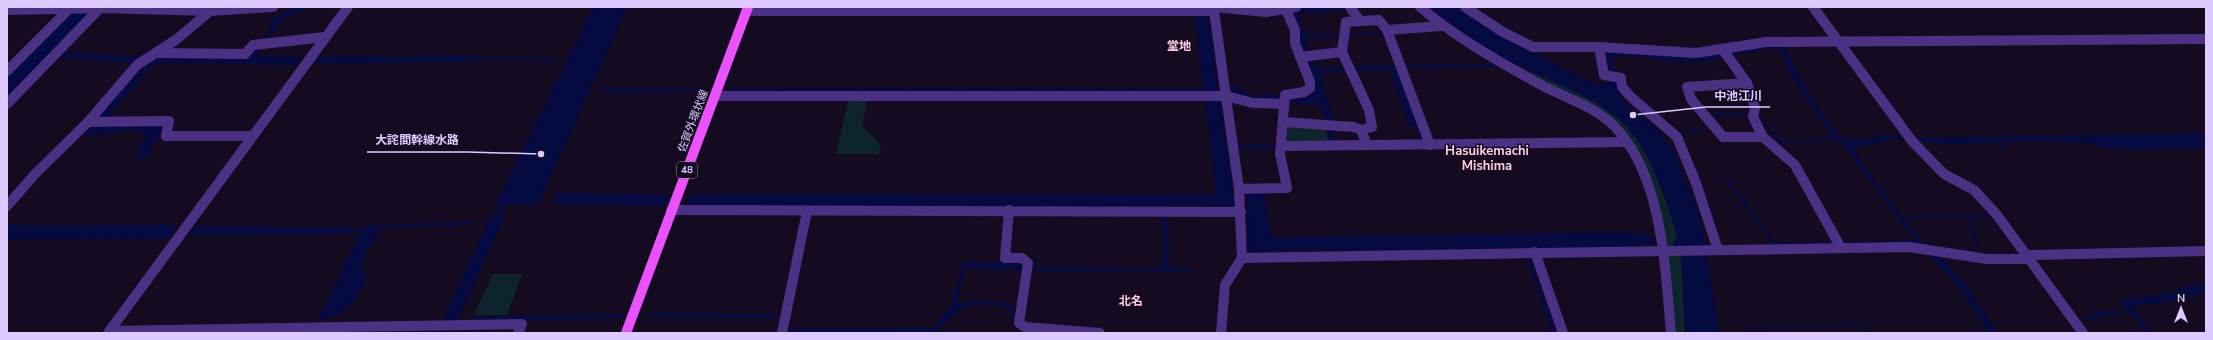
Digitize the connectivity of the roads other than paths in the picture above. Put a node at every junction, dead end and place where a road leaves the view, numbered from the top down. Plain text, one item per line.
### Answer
1 (273, 7) edge
2 (348, 7) edge
3 (1420, 7) edge
4 (1465, 7) edge
5 (1813, 7) edge
6 (73, 8) edge
7 (98, 8) edge
8 (1214, 8) edge
9 (1293, 8) edge
10 (1351, 8) edge
11 (748, 9) edge
12 (7, 10) edge
13 (210, 11) junction
14 (1360, 21) junction
15 (1441, 26) junction
16 (1388, 30) junction
17 (325, 37) junction
18 (2206, 39) edge
19 (1838, 43) junction
20 (1599, 47) junction
21 (1342, 52) junction
22 (156, 53) junction
23 (1725, 53) junction
24 (1300, 57) junction
25 (7, 71) edge
26 (1746, 83) junction
27 (716, 96) junction
28 (1226, 96) junction
29 (1284, 100) junction
30 (7, 104) edge
31 (94, 122) junction
32 (1284, 122) junction
33 (1361, 130) junction
34 (252, 136) junction
35 (1764, 137) junction
36 (1628, 142) junction
37 (1430, 144) junction
38 (1367, 145) junction
39 (1281, 146) junction
40 (1239, 189) junction
41 (7, 206) edge
42 (671, 210) junction
43 (1009, 210) junction
44 (808, 211) junction
45 (1241, 212) junction
46 (1841, 248) junction
47 (1716, 250) junction
48 (1664, 251) junction
49 (2206, 251) edge
50 (1536, 252) junction
51 (2029, 257) junction
52 (1242, 258) junction
53 (109, 332) edge
54 (518, 333) edge
55 (626, 333) edge
56 (782, 333) edge
57 (1100, 333) edge
58 (1221, 333) edge
59 (1564, 333) edge
60 (1671, 333) edge
61 (2083, 333) edge

1 - 13 street
2 - 17 street
3 - 15 street
4 - 20 street
5 - 19 street
6 - 7 street
6 - 12 street
6 - 25 street
7 - 13 street
7 - 30 street
8 - 9 street
8 - 11 street
8 - 28 street
9 - 24 street
10 - 14 street
11 - 27 main road, 佐賀外環状線 / 48
13 - 22 street
14 - 16 street
14 - 21 street
15 - 16 street
15 - 36 street
16 - 37 street
17 - 22 street
17 - 34 street
18 - 19 street
19 - 23 street
19 - 51 street
20 - 23 street
20 - 47 street
21 - 24 street
21 - 33 street
22 - 31 street
23 - 26 street
24 - 29 street
26 - 35 street
26 - 35 street
27 - 28 street
27 - 42 main road, 佐賀外環状線 / 48
28 - 29 street
28 - 40 street
29 - 32 street
31 - 34 street
31 - 41 street
32 - 33 street
32 - 39 street
33 - 38 street
34 - 53 street
35 - 46 street
36 - 37 street
36 - 48 street
37 - 38 street
38 - 39 street
39 - 40 street
40 - 45 street
42 - 44 street
42 - 55 main road, 佐賀外環状線 / 48
43 - 44 street
43 - 45 street
43 - 57 street
44 - 56 street
45 - 52 street
46 - 47 street
46 - 51 street
47 - 48 street
48 - 50 street
48 - 60 street
49 - 51 street
50 - 52 street
50 - 59 street
51 - 61 street
52 - 58 street
53 - 54 street

